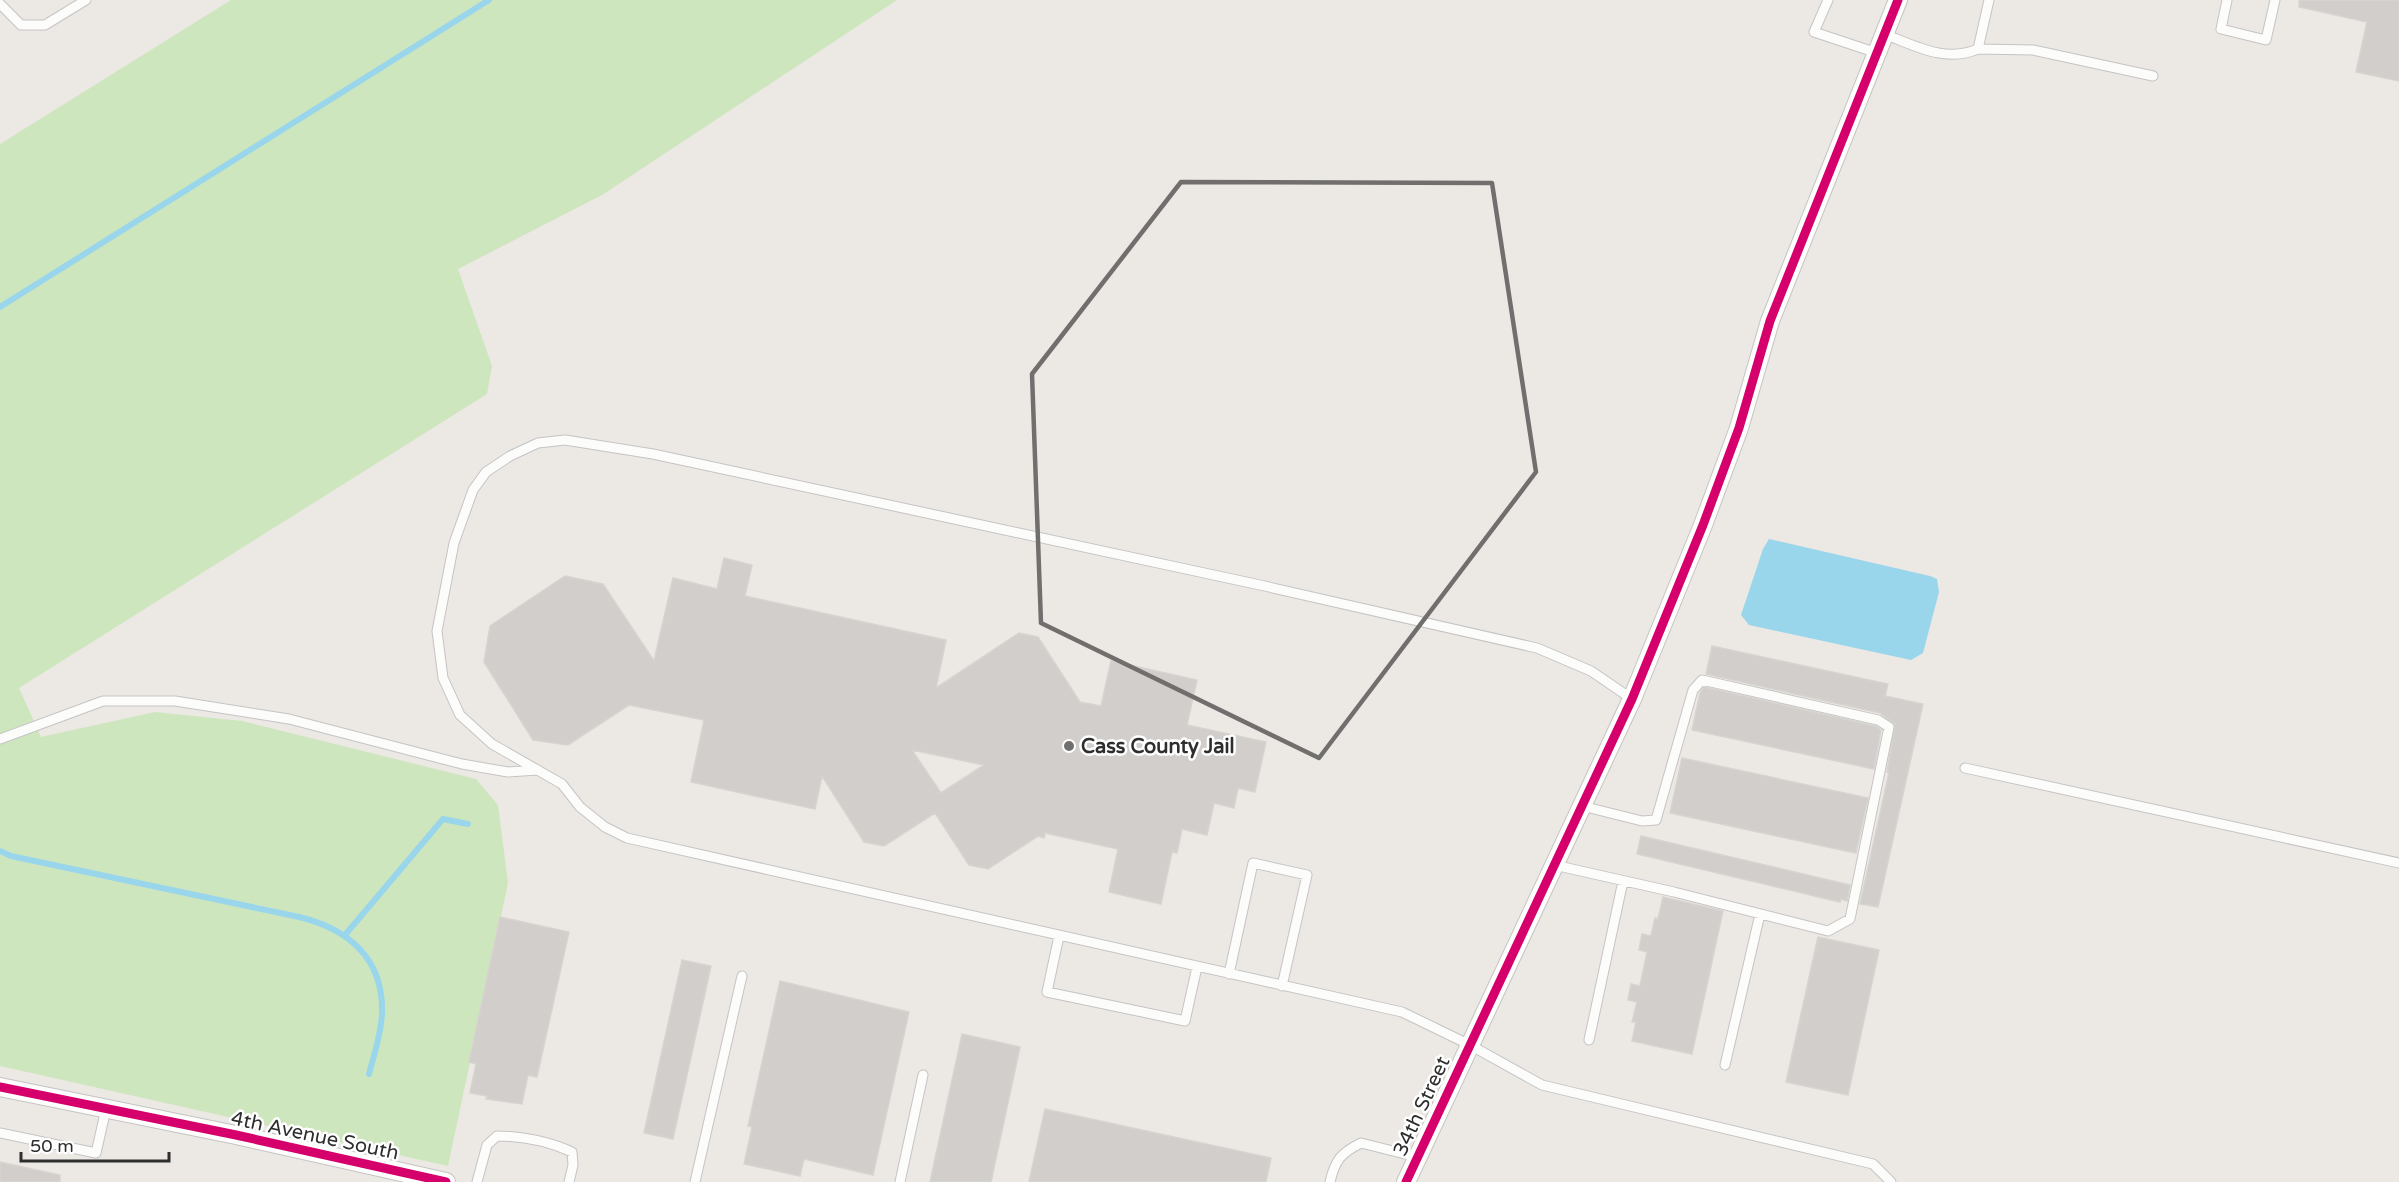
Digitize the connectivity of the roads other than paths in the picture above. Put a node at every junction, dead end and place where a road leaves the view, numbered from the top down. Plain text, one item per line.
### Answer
1 (86, 0) edge
2 (1828, 0) edge
3 (1898, 0) edge
4 (1989, 0) edge
5 (2227, 0) edge
6 (2275, 0) edge
7 (0, 4) edge
8 (1884, 34) junction
9 (1978, 49) junction
10 (1877, 53) junction
11 (2153, 76) dead end
12 (1632, 699) junction
13 (0, 739) edge
14 (1965, 768) dead end
15 (538, 770) junction
16 (1582, 806) junction
17 (2399, 863) edge
18 (1554, 866) junction
19 (1623, 881) junction
20 (1760, 914) junction
21 (1059, 936) junction
22 (1197, 967) junction
23 (1229, 974) junction
24 (742, 976) dead end
25 (1282, 986) junction
26 (1589, 1040) dead end
27 (1470, 1045) junction
28 (1725, 1065) dead end
29 (923, 1075) dead end
30 (0, 1087) edge
31 (106, 1109) junction
32 (0, 1133) edge
33 (1417, 1157) junction
34 (446, 1182) edge
35 (477, 1182) edge
36 (569, 1182) edge
37 (695, 1182) edge
38 (900, 1182) edge
39 (1330, 1182) edge
40 (1406, 1182) edge
41 (1890, 1182) edge

1 - 7 lane
2 - 10 lane
3 - 8 street, 34th Street
4 - 9 lane
5 - 6 lane
8 - 9 lane
8 - 10 street, 34th Street
9 - 11 lane
10 - 12 street, 34th Street
12 - 15 lane
12 - 16 street, 34th Street
13 - 15 lane
14 - 17 lane
15 - 21 lane
16 - 18 street, 34th Street
16 - 20 lane
18 - 19 lane
18 - 27 street, 34th Street
19 - 20 lane
19 - 26 lane
20 - 28 lane
21 - 22 lane
21 - 22 lane
22 - 23 lane
23 - 25 lane
23 - 25 lane
24 - 37 lane
25 - 27 lane
27 - 33 street, 34th Street
27 - 41 lane
29 - 38 lane
30 - 31 street, 4th Avenue South
31 - 32 lane
31 - 34 street, 4th Avenue South
33 - 39 lane
33 - 40 street, 34th Street
35 - 36 lane

